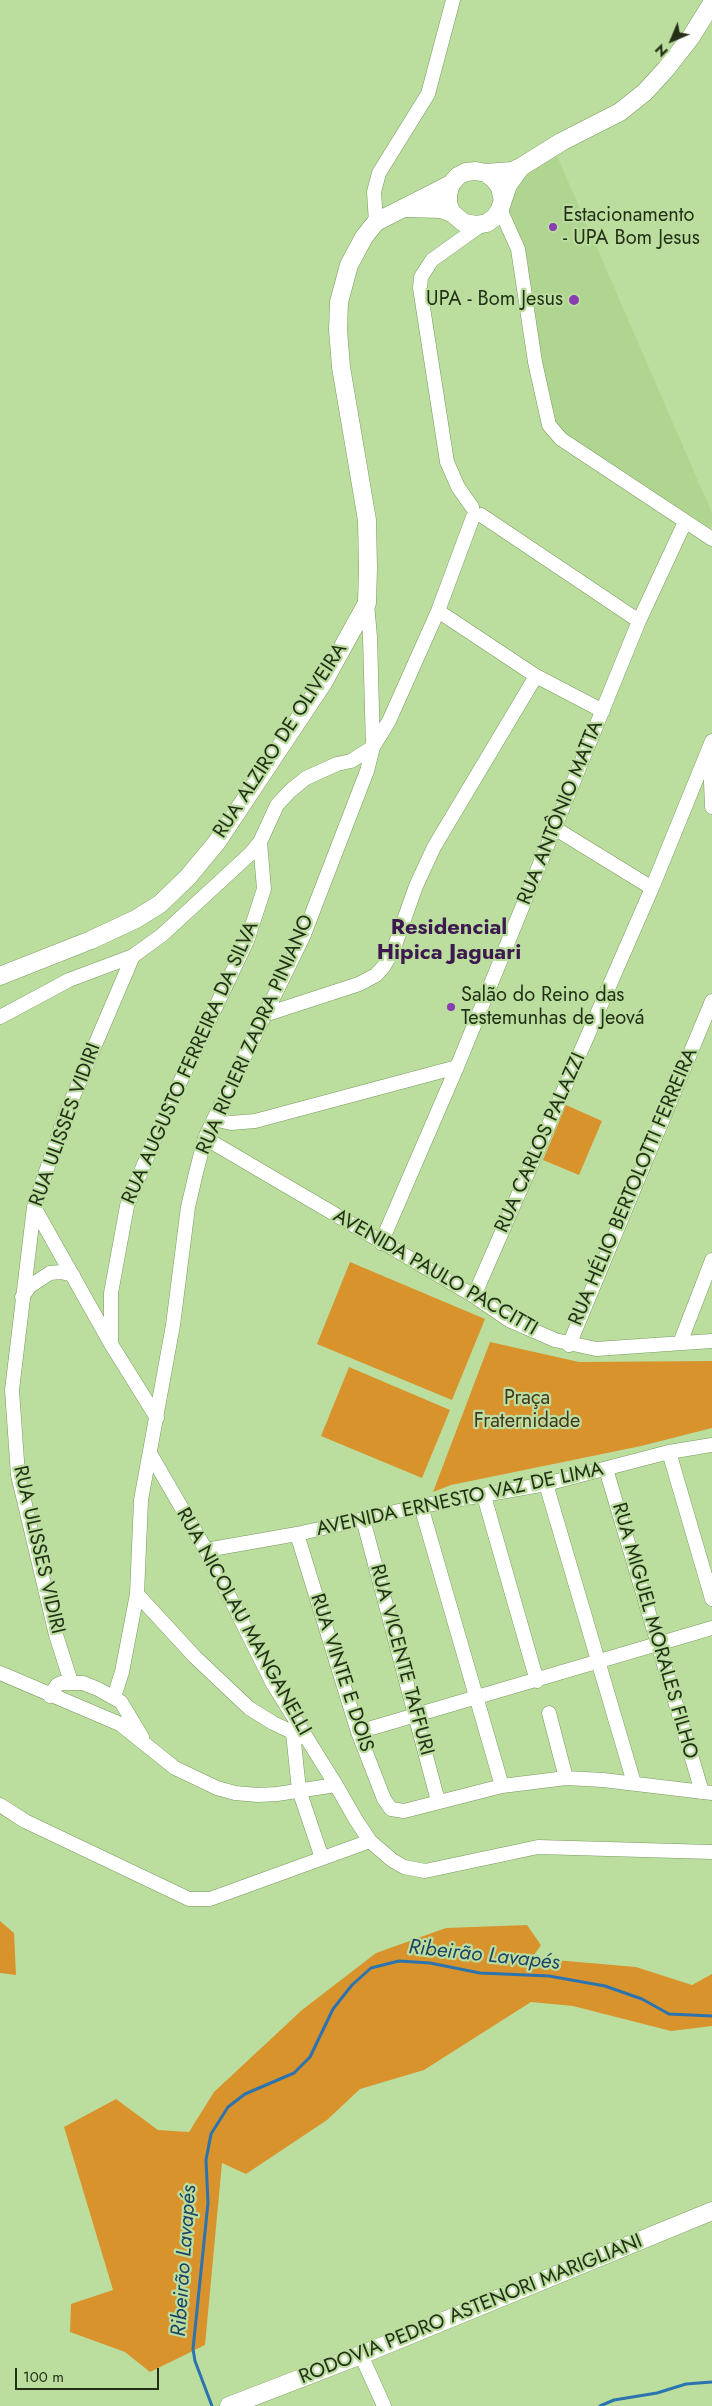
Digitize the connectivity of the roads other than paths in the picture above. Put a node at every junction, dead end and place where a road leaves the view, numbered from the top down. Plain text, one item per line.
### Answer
1 (453, 0) edge
2 (712, 3) edge
3 (521, 167) junction
4 (486, 173) junction
5 (451, 184) junction
6 (501, 203) junction
7 (406, 208) junction
8 (456, 217) junction
9 (376, 222) junction
10 (484, 224) junction
11 (510, 231) junction
12 (449, 248) junction
13 (475, 513) junction
14 (685, 522) junction
15 (712, 539) edge
16 (367, 603) junction
17 (438, 611) junction
18 (639, 620) junction
19 (536, 676) junction
20 (603, 711) junction
21 (712, 742) edge
22 (373, 747) junction
23 (712, 808) edge
24 (556, 829) junction
25 (260, 842) junction
26 (652, 888) junction
27 (133, 956) junction
28 (0, 976) edge
29 (712, 1001) edge
30 (267, 1014) junction
31 (0, 1017) edge
32 (457, 1067) junction
33 (214, 1119) junction
34 (205, 1138) junction
35 (34, 1207) junction
36 (381, 1243) junction
37 (712, 1260) edge
38 (73, 1275) junction
39 (474, 1296) junction
40 (22, 1297) junction
41 (712, 1341) edge
42 (680, 1343) junction
43 (111, 1344) junction
44 (568, 1344) junction
45 (156, 1418) junction
46 (712, 1445) edge
47 (669, 1452) junction
48 (151, 1455) junction
49 (606, 1469) junction
50 (546, 1484) junction
51 (484, 1496) junction
52 (422, 1506) junction
53 (363, 1519) junction
54 (297, 1534) junction
55 (206, 1550) junction
56 (136, 1594) junction
57 (712, 1599) edge
58 (712, 1628) edge
59 (658, 1644) junction
60 (598, 1663) junction
61 (0, 1673) edge
62 (537, 1681) junction
63 (71, 1682) junction
64 (50, 1696) junction
65 (114, 1697) junction
66 (477, 1697) junction
67 (548, 1713) dead end
68 (416, 1715) junction
69 (126, 1725) junction
70 (358, 1732) junction
71 (293, 1733) junction
72 (308, 1740) junction
73 (566, 1778) junction
74 (634, 1783) junction
75 (336, 1786) junction
76 (502, 1786) junction
77 (299, 1790) junction
78 (707, 1793) edge
79 (438, 1801) junction
80 (0, 1805) edge
81 (370, 1841) junction
82 (712, 1852) edge
83 (322, 1858) junction
84 (712, 2211) edge
85 (360, 2355) junction
86 (229, 2406) edge
87 (384, 2406) edge

1 - 9 street
2 - 3 main road, RUA ALZIRO DE OLIVEIRA
3 - 4 main road, RUA ALZIRO DE OLIVEIRA
3 - 6 main road, RUA ALZIRO DE OLIVEIRA
4 - 5 main road, RUA ALZIRO DE OLIVEIRA
4 - 6 main road
5 - 7 main road, RUA ALZIRO DE OLIVEIRA
5 - 8 main road
6 - 10 main road, RUA ALZIRO DE OLIVEIRA
6 - 11 street
7 - 8 main road, RUA ALZIRO DE OLIVEIRA
7 - 9 main road, RUA ALZIRO DE OLIVEIRA
8 - 10 main road, RUA ALZIRO DE OLIVEIRA
8 - 12 street
9 - 16 main road, RUA ALZIRO DE OLIVEIRA
10 - 11 street
10 - 12 street
11 - 14 street
12 - 13 street
13 - 17 street
13 - 18 street
14 - 15 street
14 - 18 street, RUA ANTÔNIO MATTA
16 - 22 street, RUA RICIERI ZADRA PINIANO
16 - 28 main road, RUA ALZIRO DE OLIVEIRA
17 - 19 street
17 - 22 street
18 - 20 street, RUA ANTÔNIO MATTA
19 - 20 street
19 - 30 street
20 - 24 street, RUA ANTÔNIO MATTA
21 - 23 street
21 - 26 street, RUA CARLOS PALAZZI
22 - 25 street
22 - 30 street, RUA RICIERI ZADRA PINIANO
24 - 26 street
24 - 32 street, RUA ANTÔNIO MATTA
25 - 27 street
25 - 43 street, RUA AUGUSTO FERREIRA DA SILVA
26 - 39 street, RUA CARLOS PALAZZI
27 - 31 street
27 - 35 street, RUA ULISSES VIDIRI
29 - 44 street, RUA HÉLIO BERTOLOTTI FERREIRA
30 - 33 street, RUA RICIERI ZADRA PINIANO
32 - 33 street
32 - 36 street, RUA ANTÔNIO MATTA
33 - 34 street, RUA RICIERI ZADRA PINIANO
34 - 36 street, AVENIDA PAULO PACCITTI
34 - 45 street, RUA RICIERI ZADRA PINIANO
35 - 38 street
35 - 40 street, RUA ULISSES VIDIRI
36 - 39 street, AVENIDA PAULO PACCITTI
37 - 42 street
38 - 40 street
38 - 43 street
39 - 44 street, AVENIDA PAULO PACCITTI
40 - 63 street, RUA ULISSES VIDIRI
41 - 42 street, AVENIDA PAULO PACCITTI
42 - 44 street, AVENIDA PAULO PACCITTI
43 - 45 street
45 - 48 street, RUA RICIERI ZADRA PINIANO
46 - 47 street, AVENIDA ERNESTO VAZ DE LIMA
47 - 49 street, AVENIDA ERNESTO VAZ DE LIMA
47 - 57 street
48 - 55 street, RUA NICOLAU MANGANELLI
48 - 56 street, RUA RICIERI ZADRA PINIANO
49 - 50 street, AVENIDA ERNESTO VAZ DE LIMA
49 - 59 street, RUA MIGUEL MORALES FILHO
50 - 51 street, AVENIDA ERNESTO VAZ DE LIMA
50 - 60 street
51 - 52 street, AVENIDA ERNESTO VAZ DE LIMA
51 - 62 street
52 - 53 street, AVENIDA ERNESTO VAZ DE LIMA
52 - 66 street
53 - 54 street, AVENIDA ERNESTO VAZ DE LIMA
53 - 68 street, RUA VICENTE TAFFURI
54 - 55 street, AVENIDA ERNESTO VAZ DE LIMA
54 - 70 street, RUA VINTE E DOIS
55 - 72 street, RUA NICOLAU MANGANELLI
56 - 65 street, RUA RICIERI ZADRA PINIANO
56 - 71 street
58 - 59 street
59 - 60 street
59 - 78 street, RUA MIGUEL MORALES FILHO
60 - 62 street
60 - 74 street
61 - 64 street
62 - 66 street
63 - 64 street
63 - 65 street
64 - 69 street
65 - 69 street
66 - 68 street
66 - 76 street
67 - 73 street
68 - 70 street
68 - 79 street, RUA VICENTE TAFFURI
69 - 77 street
70 - 79 street, RUA VINTE E DOIS
71 - 72 street
71 - 77 street
72 - 75 street, RUA NICOLAU MANGANELLI
73 - 74 street
73 - 76 street
74 - 78 street
75 - 77 street
75 - 81 street, RUA NICOLAU MANGANELLI
76 - 79 street
77 - 83 street
80 - 83 street
81 - 82 street, RUA NICOLAU MANGANELLI
81 - 83 street
84 - 85 main road, RODOVIA PEDRO ASTENORI MARIGLIANI
85 - 86 main road, RODOVIA PEDRO ASTENORI MARIGLIANI
85 - 87 street

